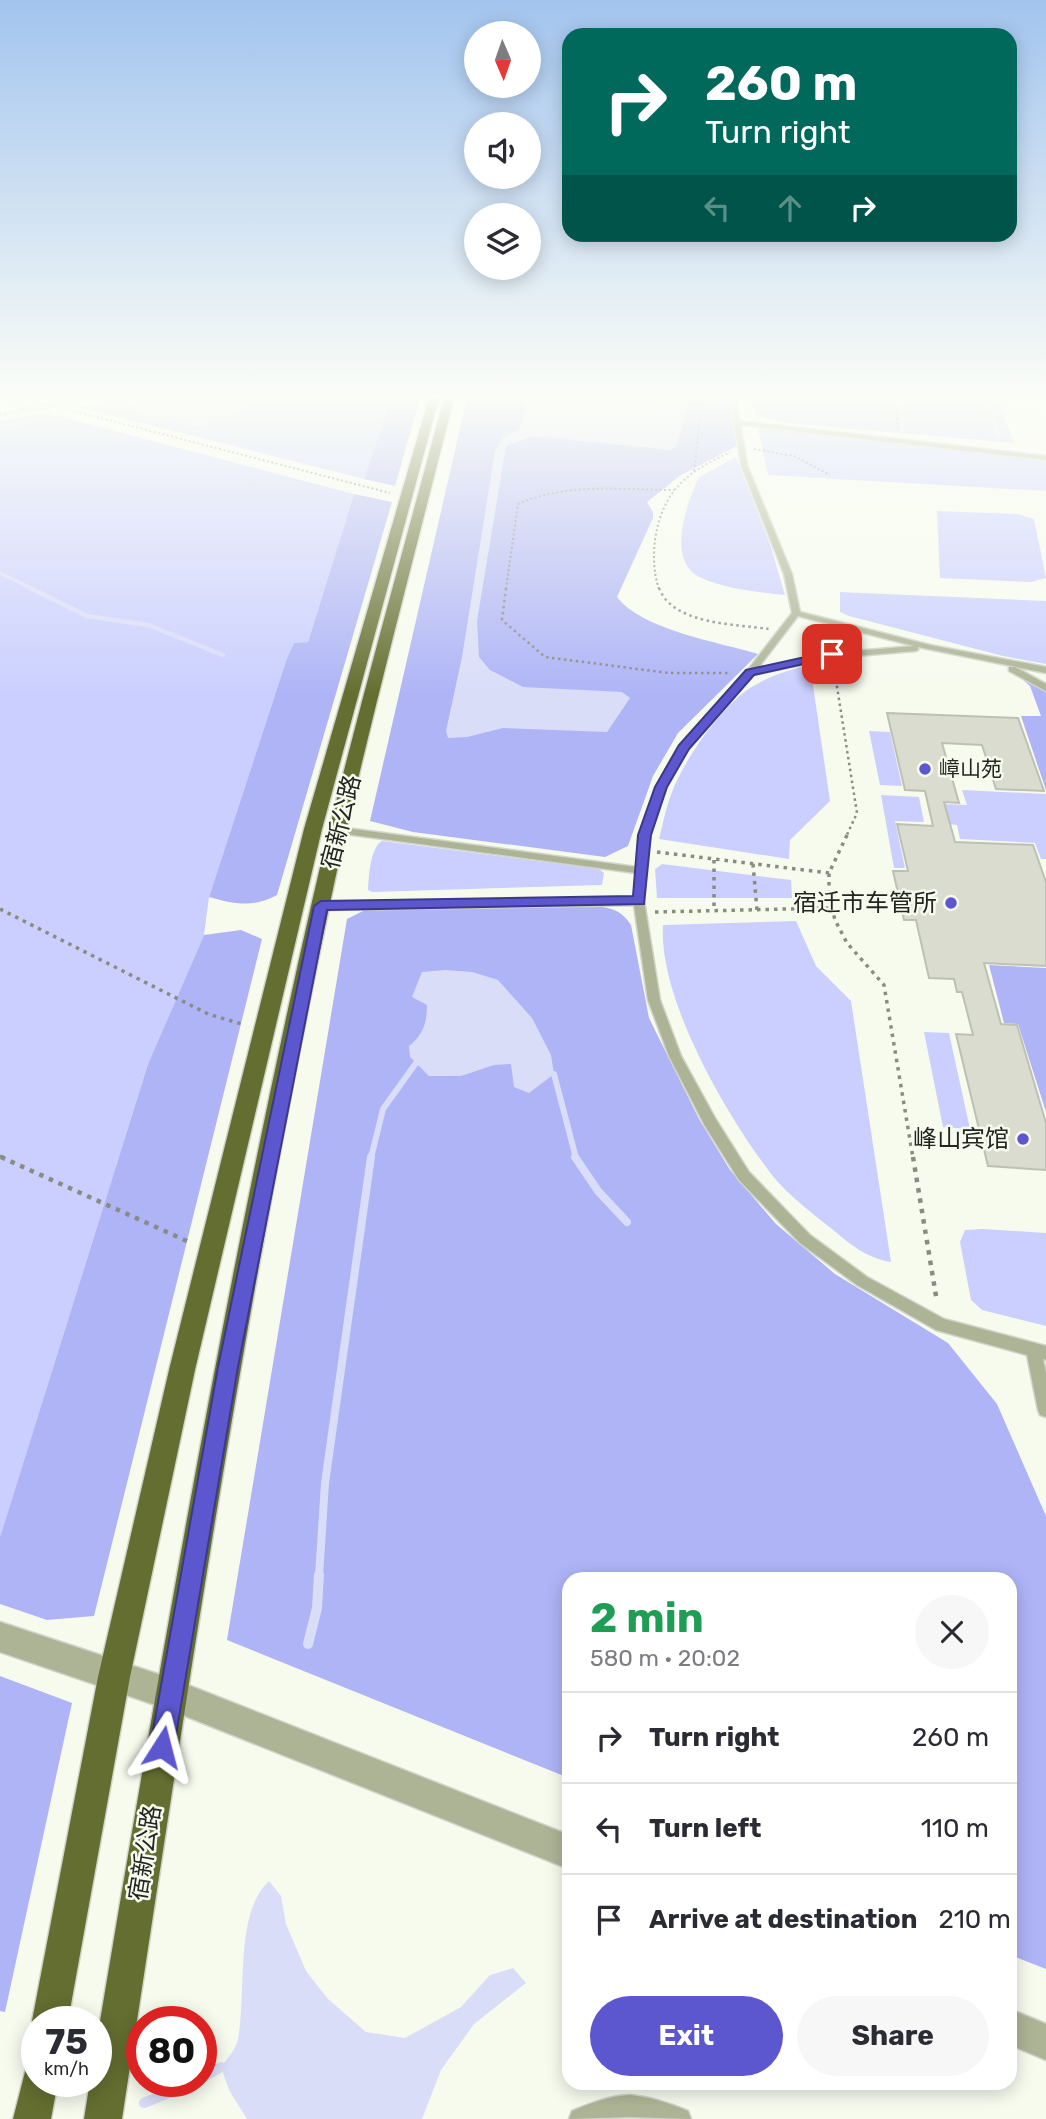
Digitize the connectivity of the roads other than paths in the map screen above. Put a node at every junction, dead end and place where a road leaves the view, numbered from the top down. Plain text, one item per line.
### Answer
1 (406, 497) edge
2 (424, 497) edge
3 (757, 497) edge
4 (796, 613) junction
5 (930, 647) junction
6 (1002, 663) junction
7 (1046, 670) edge
8 (750, 673) junction
9 (1046, 688) edge
10 (338, 830) junction
11 (642, 871) junction
12 (321, 906) junction
13 (639, 907) junction
14 (1040, 1353) edge
15 (1046, 1364) edge
16 (1046, 1410) edge
17 (0, 1637) edge
18 (114, 1677) junction
19 (170, 1694) junction
20 (562, 1849) edge
21 (53, 2006) edge
22 (1017, 2030) edge
23 (1046, 2042) edge
24 (36, 2097) edge
25 (32, 2119) edge
26 (103, 2119) edge
27 (580, 2119) edge
28 (680, 2119) edge

1 - 18 highway, 宿新公路
2 - 10 highway, 宿新公路
3 - 4 lane
4 - 5 lane
4 - 8 lane
5 - 6 lane
5 - 8 lane
6 - 7 lane
6 - 9 lane
8 - 11 lane
10 - 11 lane
10 - 12 highway, 宿新公路
11 - 13 lane
12 - 13 lane
12 - 19 highway, 宿新公路
13 - 14 lane
14 - 15 lane
14 - 16 lane
17 - 18 street
18 - 19 street
18 - 21 highway, 宿新公路
19 - 20 street
19 - 26 highway, 宿新公路
22 - 23 street
24 - 25 highway
27 - 28 lane

